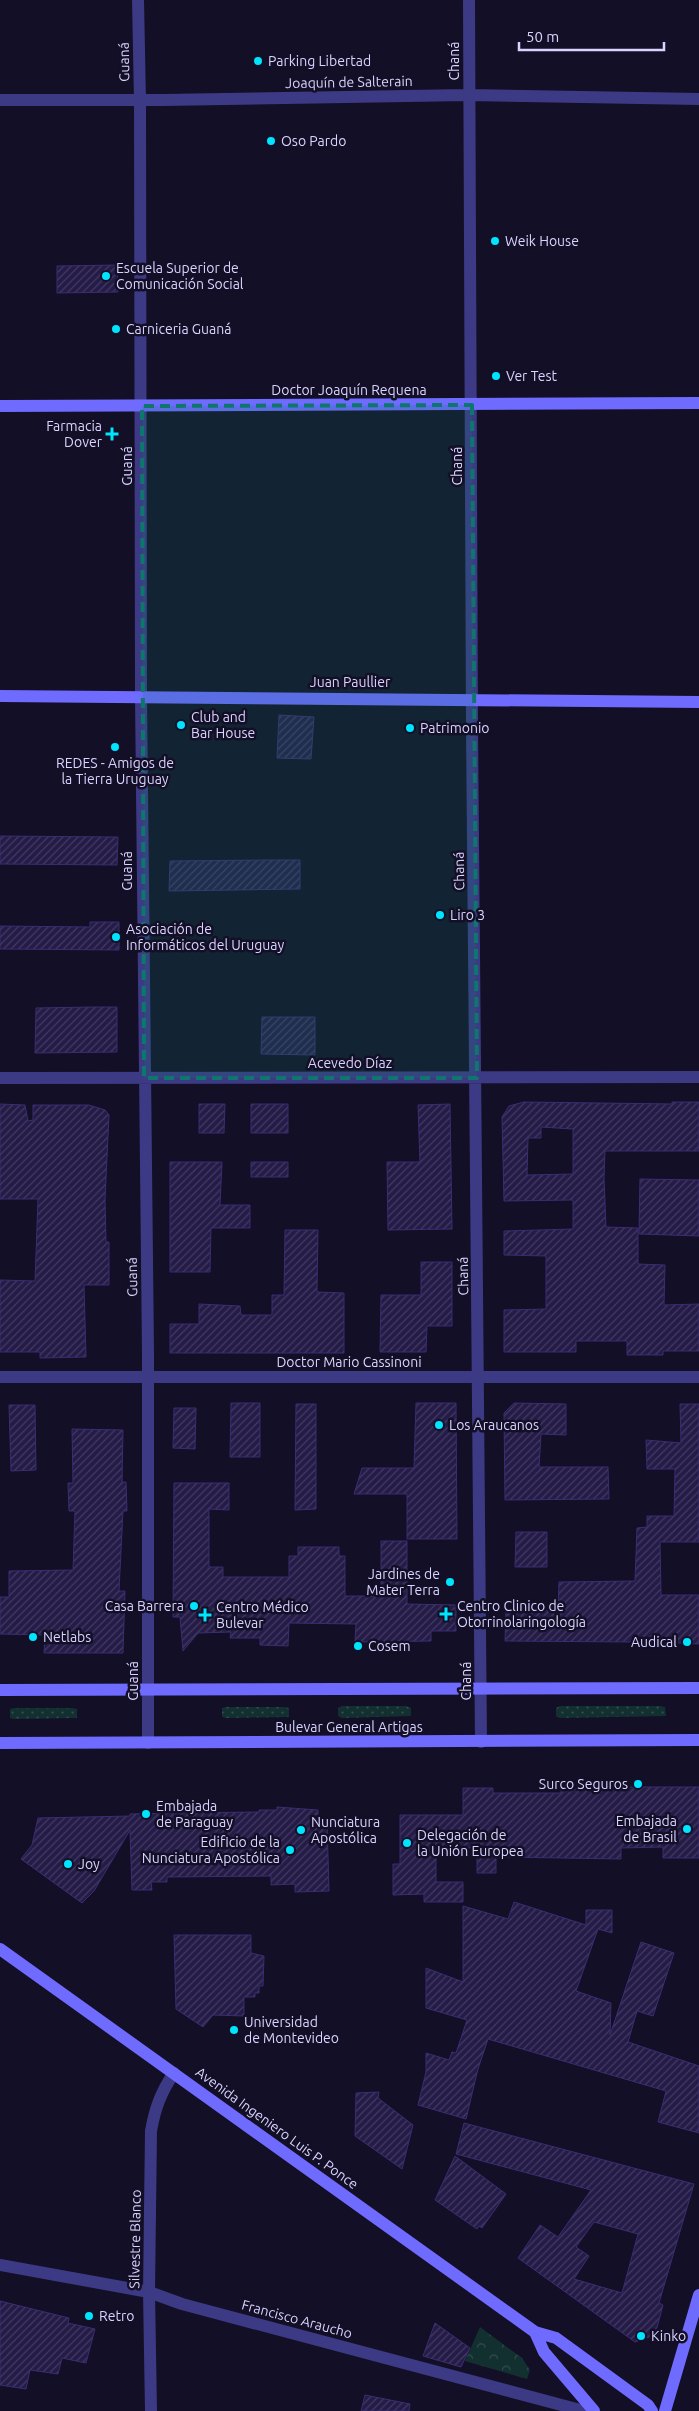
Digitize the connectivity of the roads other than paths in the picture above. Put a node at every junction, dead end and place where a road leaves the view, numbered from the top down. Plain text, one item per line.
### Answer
1 (138, 0) edge
2 (469, 0) edge
3 (468, 95) junction
4 (699, 99) edge
5 (0, 100) edge
6 (140, 101) junction
7 (699, 403) edge
8 (472, 404) junction
9 (0, 406) edge
10 (142, 406) junction
11 (0, 696) edge
12 (141, 696) junction
13 (473, 698) junction
14 (699, 702) edge
15 (699, 1077) edge
16 (0, 1078) edge
17 (144, 1078) junction
18 (477, 1078) junction
19 (480, 1376) junction
20 (0, 1377) edge
21 (148, 1377) junction
22 (699, 1377) edge
23 (481, 1688) junction
24 (699, 1688) edge
25 (148, 1689) junction
26 (0, 1690) edge
27 (699, 1740) edge
28 (481, 1742) junction
29 (0, 1743) edge
30 (148, 1743) junction
31 (0, 1949) edge
32 (174, 2073) junction
33 (0, 2265) edge
34 (149, 2292) junction
35 (699, 2296) edge
36 (536, 2332) junction
37 (151, 2411) edge
38 (584, 2411) edge
39 (594, 2411) edge
40 (652, 2411) edge
41 (665, 2411) edge

1 - 6 street, Guaná
2 - 3 street, Chaná
3 - 4 street, Joaquín de Salterain
3 - 6 street, Joaquín de Salterain
3 - 8 street, Chaná
5 - 6 street, Joaquín de Salterain
6 - 10 street, Guaná
7 - 8 street, Doctor Joaquín Requena
8 - 10 street, Doctor Joaquín Requena
8 - 13 street, Chaná
9 - 10 street, Doctor Joaquín Requena
10 - 12 street, Guaná
11 - 12 street, Juan Paullier
12 - 13 street, Juan Paullier
12 - 17 street, Guaná
13 - 14 street, Juan Paullier
13 - 18 street, Chaná
15 - 18 street, Acevedo Díaz
16 - 17 street, Acevedo Díaz
17 - 18 street, Acevedo Díaz
17 - 21 street, Guaná
18 - 19 street, Chaná
19 - 21 street, Doctor Mario Cassinoni
19 - 22 street, Doctor Mario Cassinoni
19 - 23 street, Chaná
20 - 21 street, Doctor Mario Cassinoni
21 - 25 street, Guaná
23 - 24 street
23 - 25 street
23 - 28 street, Chaná
25 - 26 street
25 - 30 street, Guaná
27 - 28 street, Bulevar General Artigas
28 - 30 street, Bulevar General Artigas
29 - 30 street, Bulevar General Artigas
31 - 32 street, Avenida Ingeniero Luis P. Ponce
32 - 34 street, Silvestre Blanco
32 - 36 street, Avenida Ingeniero Luis P. Ponce
33 - 34 street, Francisco Araucho
34 - 37 street, Silvestre Blanco
34 - 38 street, Francisco Araucho
35 - 41 street
36 - 39 street
36 - 40 street, Avenida Ingeniero Luis P. Ponce

